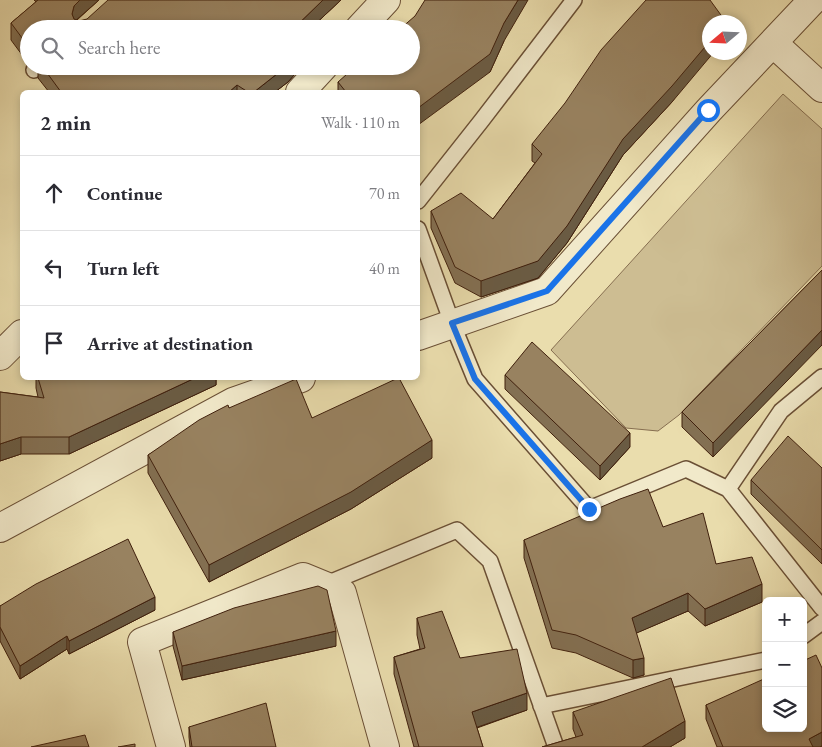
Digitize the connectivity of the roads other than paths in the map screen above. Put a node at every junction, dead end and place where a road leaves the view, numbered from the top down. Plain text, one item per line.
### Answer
1 (386, 0) edge
2 (574, 0) edge
3 (813, 0) edge
4 (367, 20) edge
5 (772, 43) junction
6 (316, 75) edge
7 (822, 88) edge
8 (302, 90) edge
9 (420, 198) edge
10 (420, 235) edge
11 (452, 323) junction
12 (420, 335) edge
13 (20, 336) edge
14 (0, 356) edge
15 (822, 377) edge
16 (295, 380) edge
17 (728, 489) junction
18 (0, 528) edge
19 (324, 585) junction
20 (822, 608) edge
21 (822, 622) edge
22 (807, 633) edge
23 (762, 661) edge
24 (541, 706) junction
25 (171, 747) edge
26 (385, 747) edge
27 (556, 747) edge

1 - 4 street
2 - 9 lane
3 - 5 street
5 - 7 street
5 - 11 street
6 - 8 street
10 - 11 lane
11 - 12 street
11 - 17 lane
13 - 14 street
15 - 17 lane
16 - 18 street
17 - 20 lane
19 - 24 lane
19 - 25 street
19 - 26 street
21 - 22 lane
23 - 24 lane
24 - 27 lane

